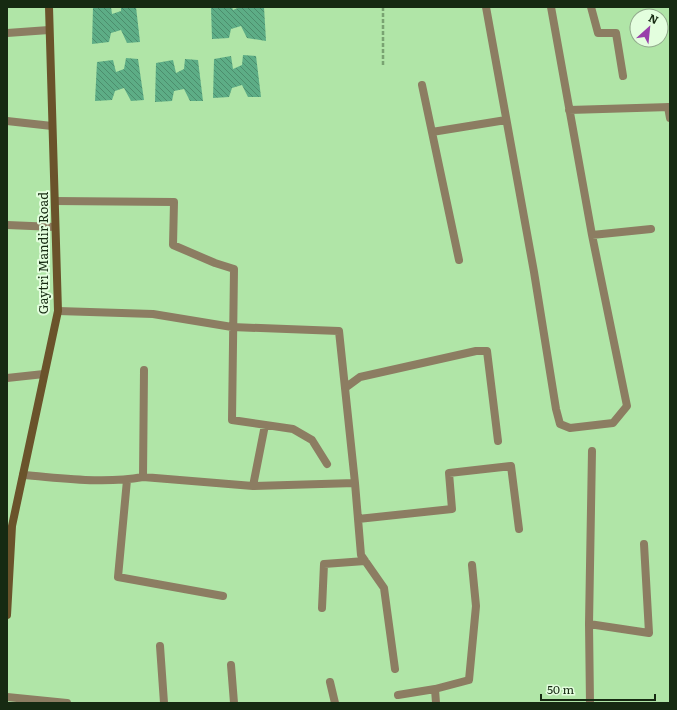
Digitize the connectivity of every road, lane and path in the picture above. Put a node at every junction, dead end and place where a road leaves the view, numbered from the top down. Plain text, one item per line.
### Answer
1 (48, 7) edge
2 (383, 7) edge
3 (486, 7) edge
4 (551, 7) edge
5 (591, 7) edge
6 (49, 30) junction
7 (7, 33) edge
8 (383, 66) dead end
9 (622, 76) dead end
10 (422, 85) dead end
11 (669, 107) edge
12 (568, 110) junction
13 (670, 118) edge
14 (506, 120) junction
15 (7, 122) edge
16 (52, 126) junction
17 (432, 132) junction
18 (55, 201) junction
19 (7, 225) edge
20 (55, 227) junction
21 (651, 229) dead end
22 (592, 234) junction
23 (459, 260) dead end
24 (58, 311) junction
25 (232, 327) junction
26 (144, 370) dead end
27 (44, 374) junction
28 (7, 378) edge
29 (345, 388) junction
30 (265, 425) junction
31 (498, 441) dead end
32 (592, 451) dead end
33 (327, 464) dead end
34 (23, 474) junction
35 (143, 478) junction
36 (127, 480) junction
37 (355, 483) junction
38 (253, 486) junction
39 (358, 519) junction
40 (519, 529) dead end
41 (644, 544) dead end
42 (365, 561) junction
43 (472, 565) dead end
44 (8, 575) edge
45 (223, 596) dead end
46 (322, 608) dead end
47 (7, 610) edge
48 (589, 624) junction
49 (160, 646) dead end
50 (231, 665) dead end
51 (395, 669) dead end
52 (330, 682) dead end
53 (435, 688) junction
54 (398, 695) dead end
55 (7, 697) edge
56 (67, 703) edge
57 (164, 703) edge
58 (234, 703) edge
59 (335, 703) edge
60 (436, 703) edge
61 (590, 703) edge

1 - 6 street, Gaytri Mandir Road
2 - 8 path
3 - 14 street
4 - 12 street
5 - 9 street
6 - 7 street
6 - 16 street, Gaytri Mandir Road
10 - 17 street
11 - 12 street
11 - 13 street
12 - 22 street
14 - 17 street
14 - 22 street
15 - 16 street
16 - 18 street, Gaytri Mandir Road
17 - 23 street
18 - 20 street, Gaytri Mandir Road
18 - 25 street
19 - 20 street
20 - 24 street, Gaytri Mandir Road
21 - 22 street
24 - 25 street
24 - 27 street, Gaytri Mandir Road
25 - 29 street
25 - 30 street
26 - 35 street
27 - 28 street
27 - 34 street, Gaytri Mandir Road
29 - 31 street
29 - 37 street
30 - 33 street
30 - 38 street
32 - 48 street
34 - 36 street
34 - 44 street, Gaytri Mandir Road
35 - 36 street
35 - 38 street
36 - 45 street
37 - 38 street
37 - 39 street
39 - 40 street
39 - 42 street
41 - 48 street
42 - 46 street
42 - 51 street
43 - 53 street
44 - 47 street, Gaytri Mandir Road
48 - 61 street
49 - 57 street
50 - 58 street
52 - 59 street
53 - 54 street
53 - 60 street
55 - 56 street

